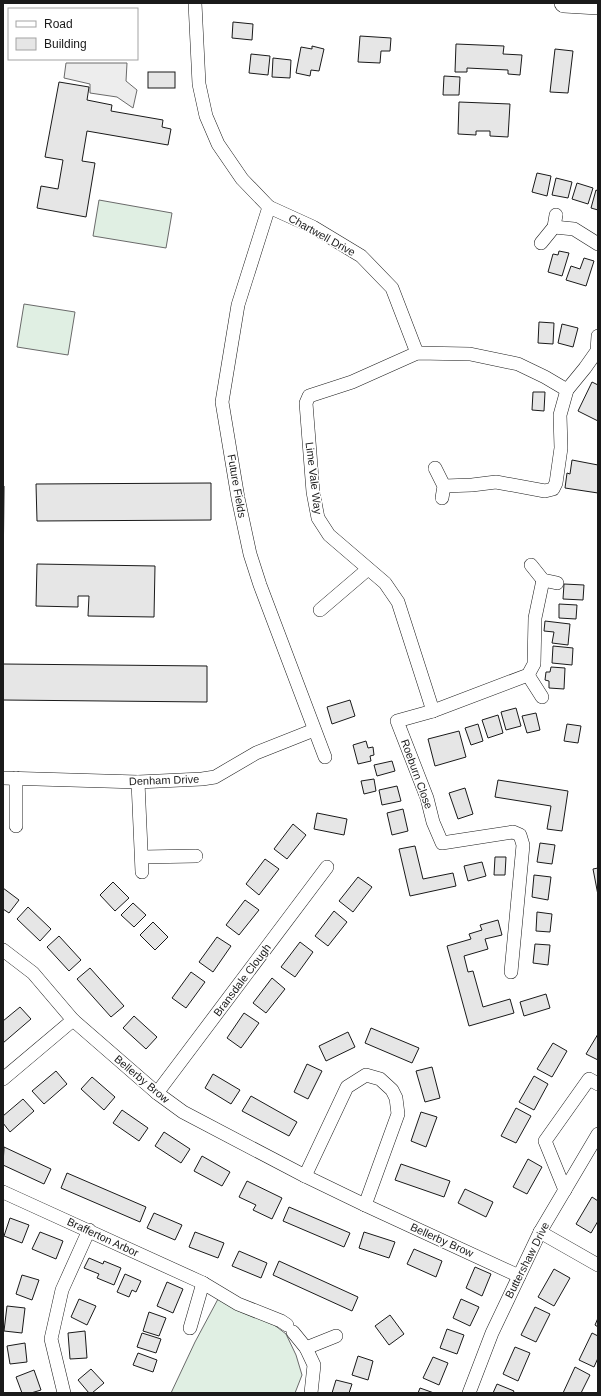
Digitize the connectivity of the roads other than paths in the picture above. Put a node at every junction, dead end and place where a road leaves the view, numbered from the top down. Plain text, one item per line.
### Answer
1 (195, 3) edge
2 (564, 3) edge
3 (598, 5) edge
4 (269, 207) junction
5 (541, 243) dead end
6 (598, 244) edge
7 (598, 336) edge
8 (417, 353) junction
9 (567, 390) junction
10 (435, 468) dead end
11 (531, 565) dead end
12 (368, 569) junction
13 (543, 580) junction
14 (557, 583) dead end
15 (320, 610) dead end
16 (528, 675) junction
17 (542, 697) dead end
18 (433, 711) junction
19 (314, 730) junction
20 (325, 757) dead end
21 (3, 778) edge
22 (16, 778) junction
23 (138, 782) junction
24 (16, 826) dead end
25 (196, 856) dead end
26 (142, 857) junction
27 (327, 867) dead end
28 (142, 872) dead end
29 (3, 950) edge
30 (510, 972) dead end
31 (73, 1020) junction
32 (3, 1079) edge
33 (598, 1084) edge
34 (157, 1093) junction
35 (598, 1134) edge
36 (305, 1176) junction
37 (565, 1190) junction
38 (3, 1192) edge
39 (365, 1205) junction
40 (89, 1230) junction
41 (540, 1232) junction
42 (598, 1265) edge
43 (519, 1276) junction
44 (203, 1283) junction
45 (190, 1328) dead end
46 (336, 1336) dead end
47 (306, 1348) junction
48 (64, 1393) edge
49 (311, 1393) edge
50 (469, 1393) edge

1 - 4 street, Chartwell Drive
2 - 3 main road
4 - 8 street, Chartwell Drive
4 - 19 street, Future Fields
5 - 6 street
7 - 9 street
8 - 9 street
8 - 12 street, Lime Vale Way
9 - 10 street
11 - 13 street
12 - 15 street
12 - 18 street, Lime Vale Way
13 - 14 street
13 - 16 street
16 - 17 street
16 - 18 street, Roeburn Close
18 - 30 street, Roeburn Close
19 - 20 street, Future Fields
19 - 23 street, Denham Drive
21 - 22 street, Denham Drive
22 - 23 street, Denham Drive
22 - 24 street
23 - 26 street
25 - 26 street
26 - 28 street
27 - 34 street, Bransdale Clough
29 - 31 street, Bellerby Brow
31 - 32 street
31 - 34 street, Bellerby Brow
33 - 37 street
34 - 36 street, Bellerby Brow
35 - 37 street, Buttershaw Drive
36 - 39 street, Bellerby Brow
36 - 39 street
37 - 41 street, Buttershaw Drive
38 - 40 street, Brafferton Arbor
39 - 43 street, Bellerby Brow
40 - 44 street, Brafferton Arbor
40 - 48 street
41 - 42 street
41 - 43 street, Buttershaw Drive
43 - 50 street, Buttershaw Drive
44 - 45 street
44 - 47 street, Brafferton Arbor
46 - 47 street
47 - 49 street, Brafferton Arbor

